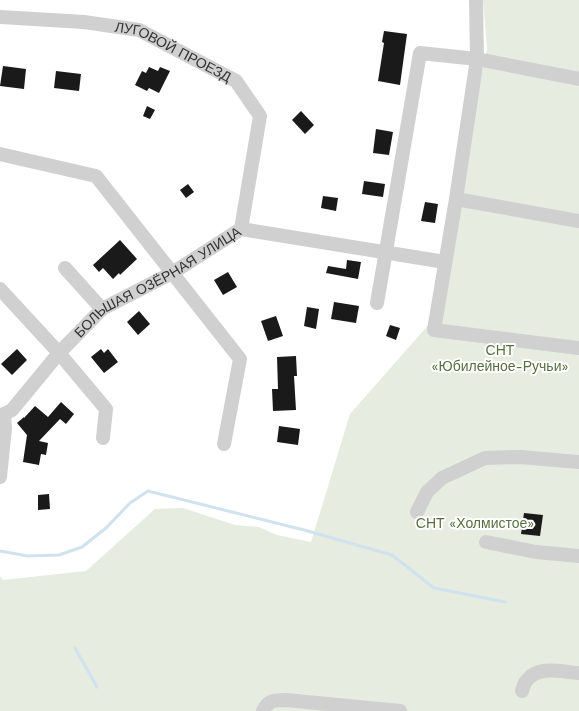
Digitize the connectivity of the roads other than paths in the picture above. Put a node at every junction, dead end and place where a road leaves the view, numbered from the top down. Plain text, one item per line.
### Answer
1 (476, 0) edge
2 (0, 17) edge
3 (477, 59) junction
4 (579, 79) edge
5 (0, 154) edge
6 (456, 198) junction
7 (579, 221) edge
8 (241, 229) junction
9 (385, 252) junction
10 (445, 262) junction
11 (65, 268) dead end
12 (172, 273) junction
13 (0, 289) edge
14 (377, 303) dead end
15 (102, 309) junction
16 (579, 348) edge
17 (60, 353) junction
18 (2, 415) edge
19 (103, 438) dead end
20 (224, 444) dead end
21 (579, 462) edge
22 (0, 477) edge
23 (417, 512) dead end
24 (486, 542) dead end
25 (579, 556) edge
26 (579, 673) edge
27 (522, 692) dead end
28 (263, 711) edge
29 (400, 711) edge

1 - 3 street
2 - 8 street, ЛУГОВОЙ ПРОЕЗД
3 - 4 street
3 - 6 street
3 - 9 street
5 - 12 street
6 - 7 street
6 - 10 street
8 - 9 street, БОЛЬШАЯ ОЗЁРНАЯ УЛИЦА
8 - 12 street, БОЛЬШАЯ ОЗЁРНАЯ УЛИЦА
9 - 10 street, БОЛЬШАЯ ОЗЁРНАЯ УЛИЦА
9 - 14 street
10 - 16 street
11 - 15 street
12 - 15 street, БОЛЬШАЯ ОЗЁРНАЯ УЛИЦА
12 - 20 street
13 - 17 street
15 - 17 street, БОЛЬШАЯ ОЗЁРНАЯ УЛИЦА
17 - 18 street, БОЛЬШАЯ ОЗЁРНАЯ УЛИЦА
17 - 19 street
18 - 22 street
21 - 23 street
24 - 25 street
26 - 27 street
28 - 29 street

